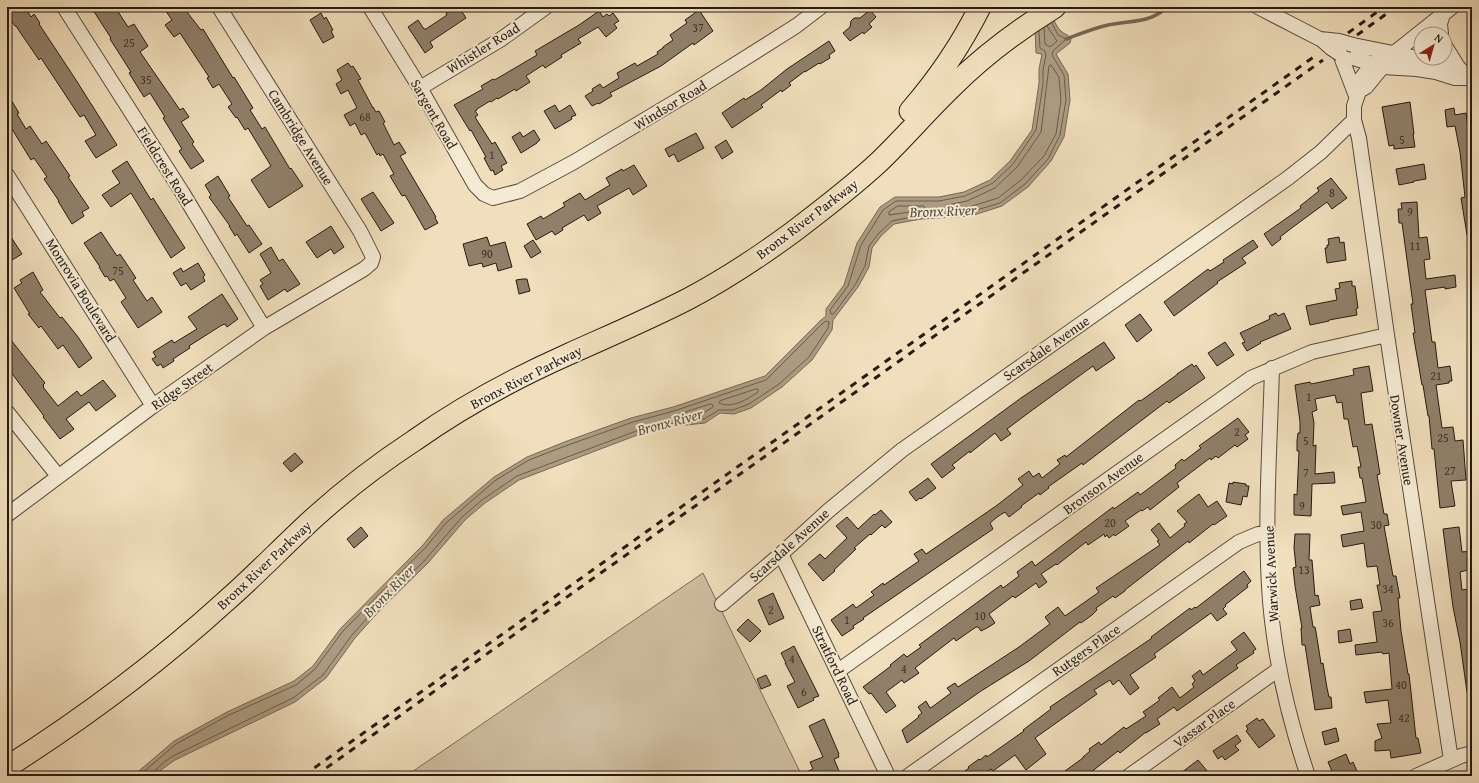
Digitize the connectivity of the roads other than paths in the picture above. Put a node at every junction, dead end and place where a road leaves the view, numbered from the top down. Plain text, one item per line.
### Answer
1 (64, 7) edge
2 (218, 7) edge
3 (370, 7) edge
4 (546, 7) edge
5 (821, 7) edge
6 (980, 7) edge
7 (1258, 7) edge
8 (1053, 8) edge
9 (1447, 10) edge
10 (1440, 26) edge
11 (1316, 36) junction
12 (1340, 54) junction
13 (1394, 54) junction
14 (1453, 58) edge
15 (1378, 66) junction
16 (1458, 66) junction
17 (1470, 79) edge
18 (420, 88) junction
19 (1358, 94) junction
20 (1354, 120) junction
21 (7, 175) edge
22 (514, 193) joint
23 (364, 269) joint
24 (264, 328) junction
25 (1387, 335) junction
26 (1272, 368) junction
27 (153, 406) junction
28 (7, 412) edge
29 (58, 476) junction
30 (7, 515) edge
31 (1268, 535) junction
32 (781, 554) junction
33 (722, 604) dead end
34 (1279, 669) junction
35 (838, 671) junction
36 (7, 752) edge
37 (1472, 753) edge
38 (1451, 760) junction
39 (7, 767) edge
40 (888, 776) edge
41 (908, 776) edge
42 (1129, 776) edge
43 (1308, 776) edge
44 (1416, 776) edge

1 - 24 street, Fieldcrest Road
2 - 23 street, Cambridge Avenue
3 - 18 street, Sargent Road
4 - 18 street, Whistler Road
5 - 22 street, Windsor Road
6 - 36 highway, Bronx River Parkway
7 - 11 street
8 - 39 highway, Bronx River Parkway
9 - 10 street
9 - 13 street
11 - 12 street, bridge
11 - 13 street, bridge
12 - 15 street
12 - 19 street
13 - 15 street
13 - 16 street
14 - 16 street
15 - 17 street
15 - 19 street
16 - 17 street
18 - 22 street, Sargent Road
19 - 20 street
20 - 25 street, Downer Avenue
20 - 32 street, Scarsdale Avenue
21 - 27 street, Monrovia Boulevard
23 - 24 street, Ridge Street
24 - 27 street, Ridge Street
25 - 26 street, Bronson Avenue
25 - 38 street, Downer Avenue
26 - 31 street, Warwick Avenue
26 - 35 street, Bronson Avenue
27 - 29 street, Ridge Street
28 - 29 street
29 - 30 street, Ridge Street
31 - 34 street, Warwick Avenue
31 - 41 street, Rutgers Place
32 - 33 street, Scarsdale Avenue
32 - 35 street, Stratford Road
34 - 42 street, Vassar Place
34 - 43 street, Warwick Avenue
35 - 40 street, Stratford Road
37 - 38 street
38 - 44 street

